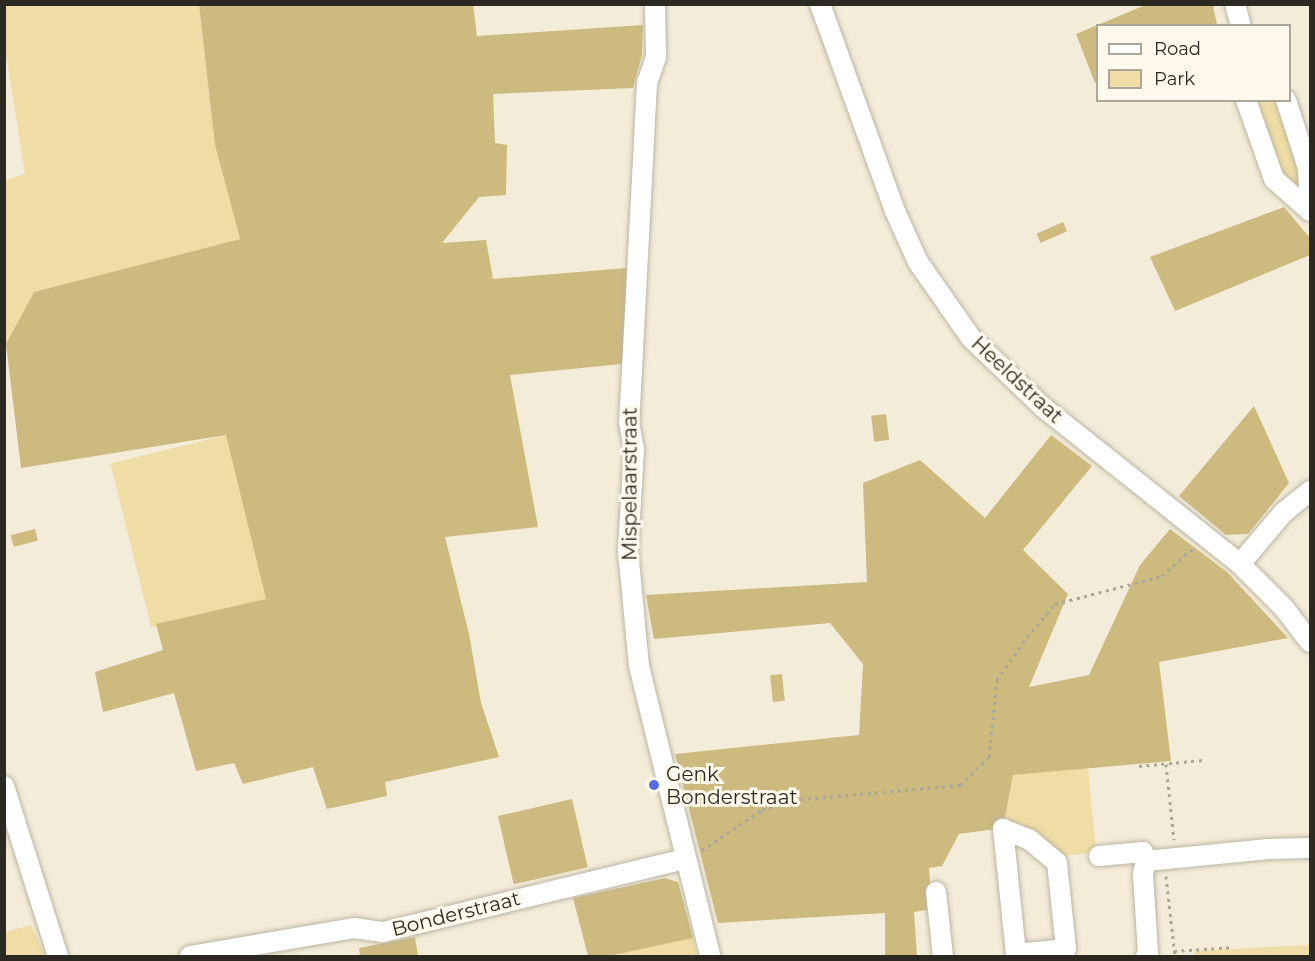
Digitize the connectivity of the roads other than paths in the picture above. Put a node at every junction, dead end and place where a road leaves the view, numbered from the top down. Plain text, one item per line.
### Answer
1 (655, 4) edge
2 (820, 4) edge
3 (1235, 4) edge
4 (1241, 24) edge
5 (1247, 102) edge
6 (1287, 102) edge
7 (1311, 491) edge
8 (1240, 564) junction
9 (1311, 642) edge
10 (4, 786) edge
11 (1010, 839) dead end
12 (1311, 848) edge
13 (1099, 856) dead end
14 (689, 858) junction
15 (1155, 863) junction
16 (1052, 864) dead end
17 (936, 892) dead end
18 (1061, 953) edge
19 (1022, 955) edge
20 (58, 957) edge
21 (190, 957) edge
22 (710, 957) edge
23 (943, 957) edge
24 (1146, 957) edge

1 - 14 street, Mispelaarstraat
2 - 8 street, Heeldstraat
3 - 4 street
5 - 6 street
7 - 8 street
8 - 9 street, Heeldstraat
10 - 20 street
11 - 19 street
12 - 15 street
13 - 15 street
14 - 21 street, Bonderstraat
14 - 22 street, Mispelaarstraat
15 - 24 street
16 - 18 street
17 - 23 street
18 - 19 street
18 - 19 street

